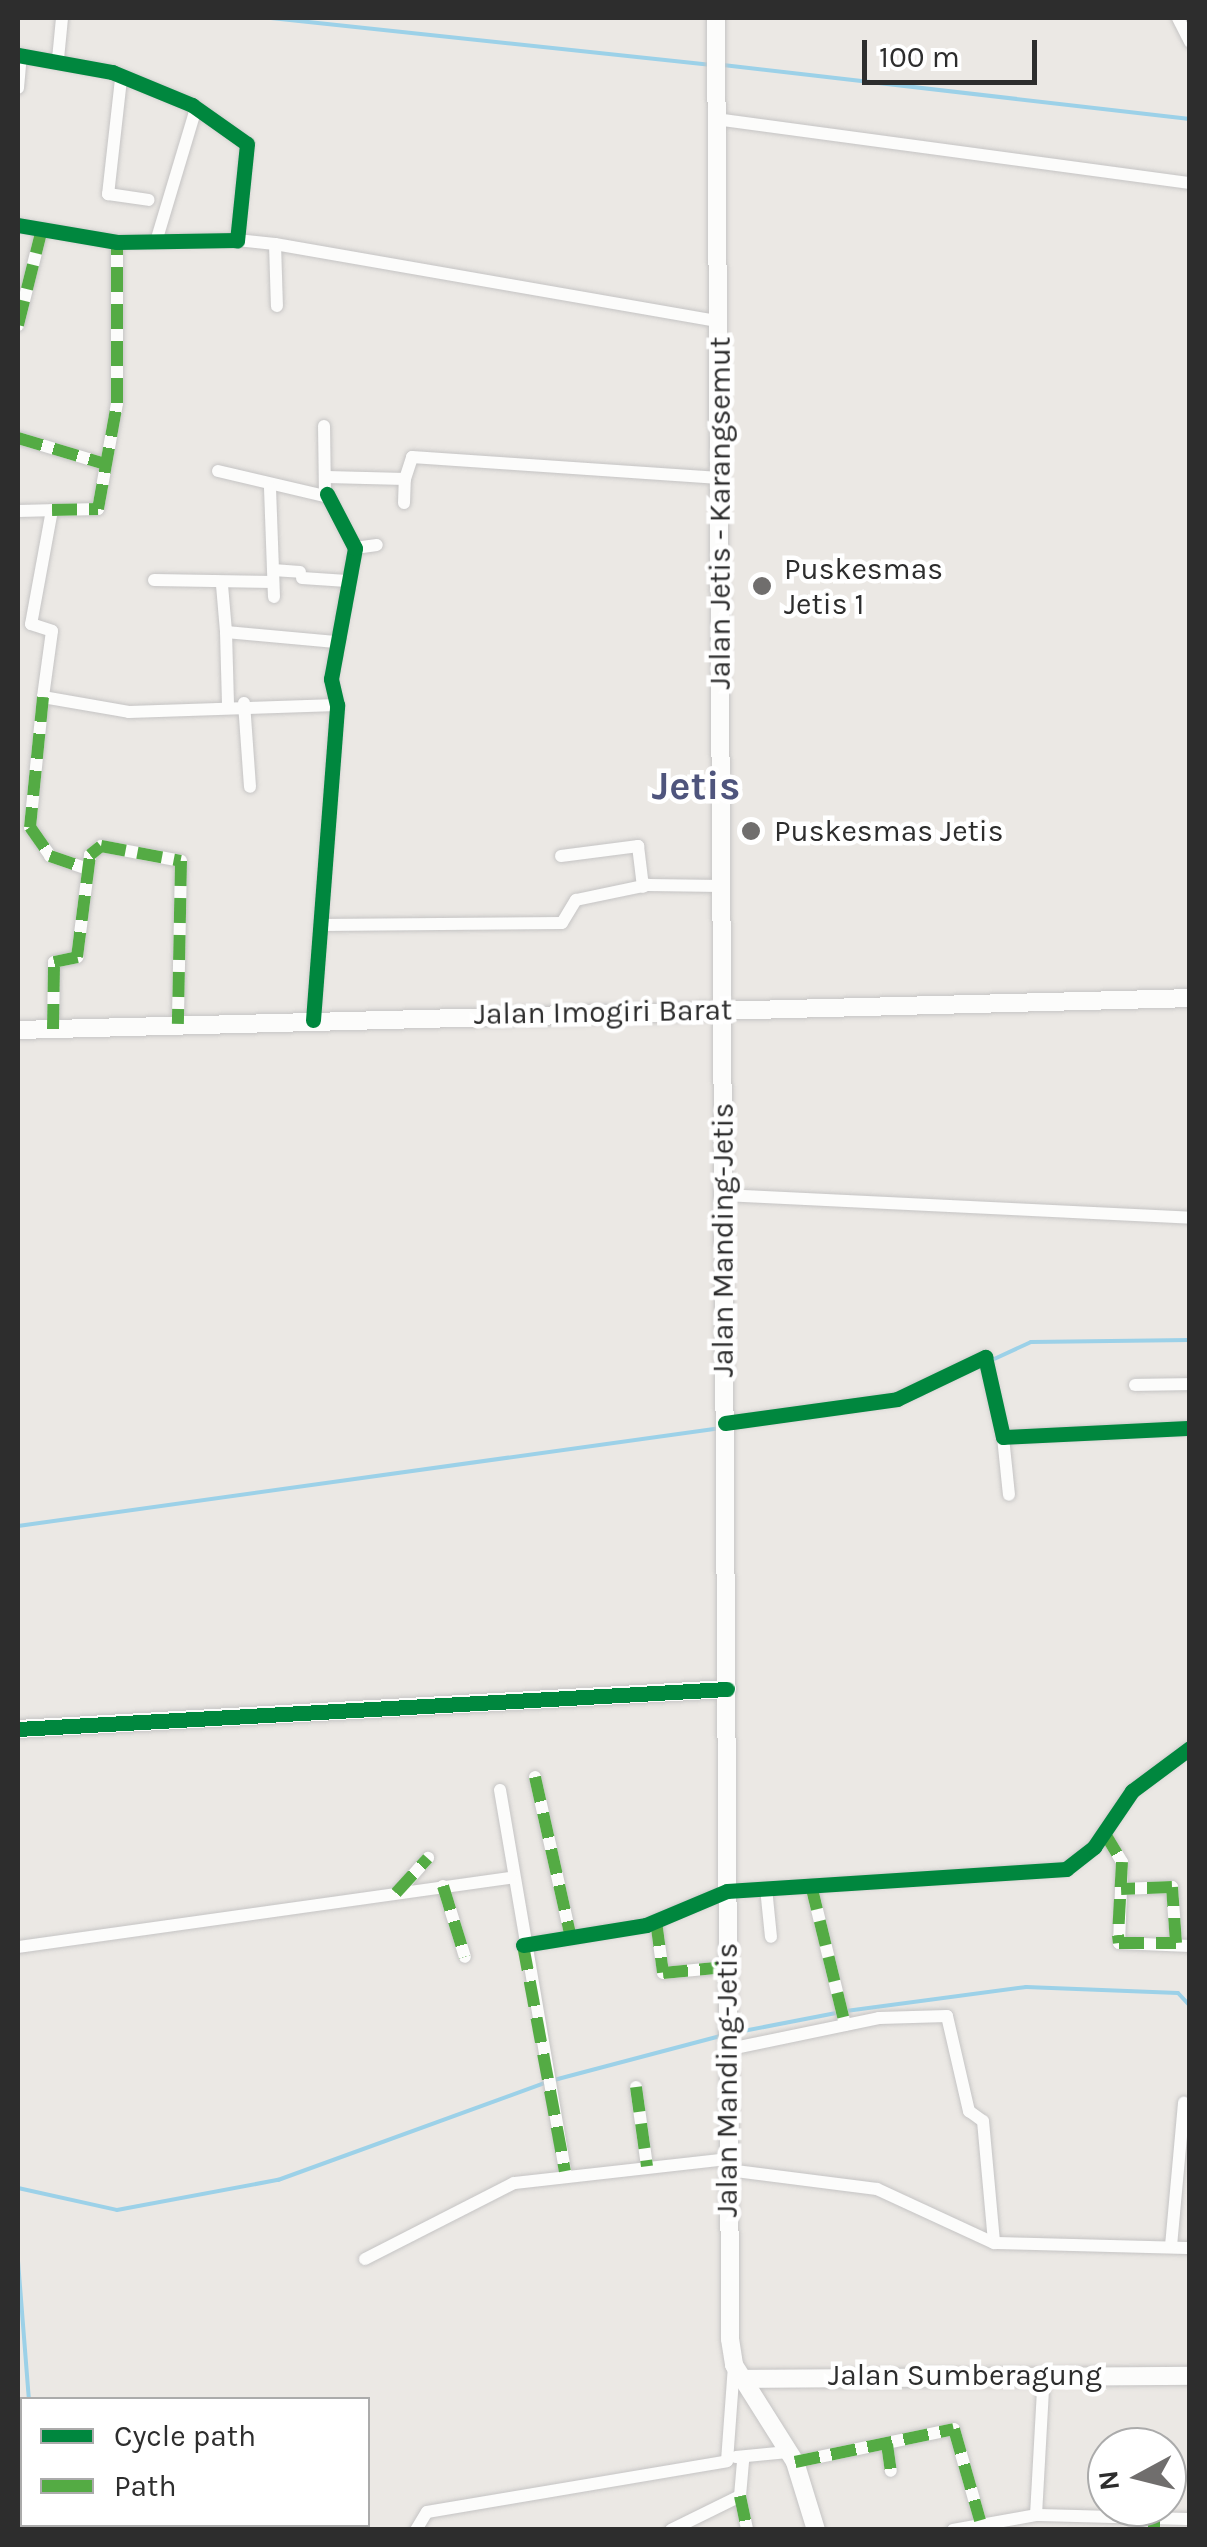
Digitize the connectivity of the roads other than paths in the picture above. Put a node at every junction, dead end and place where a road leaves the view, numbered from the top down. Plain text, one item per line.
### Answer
1 (62, 18) edge
2 (716, 18) edge
3 (1178, 18) edge
4 (1190, 42) edge
5 (20, 56) edge
6 (58, 59) junction
7 (122, 80) junction
8 (18, 88) edge
9 (196, 108) junction
10 (716, 120) junction
11 (1190, 183) edge
12 (149, 200) dead end
13 (18, 225) edge
14 (42, 229) junction
15 (158, 235) junction
16 (236, 240) junction
17 (117, 242) junction
18 (275, 244) junction
19 (277, 306) dead end
20 (720, 322) junction
21 (18, 325) edge
22 (324, 426) dead end
23 (18, 438) edge
24 (105, 464) junction
25 (218, 471) dead end
26 (327, 477) junction
27 (405, 478) junction
28 (720, 478) junction
29 (270, 488) junction
30 (327, 494) junction
31 (404, 503) dead end
32 (18, 510) edge
33 (52, 510) junction
34 (377, 545) dead end
35 (355, 548) junction
36 (154, 580) dead end
37 (347, 581) junction
38 (274, 583) junction
39 (222, 585) junction
40 (226, 632) junction
41 (336, 642) junction
42 (43, 696) junction
43 (228, 704) junction
44 (244, 704) junction
45 (337, 705) junction
46 (250, 787) dead end
47 (560, 856) dead end
48 (88, 868) junction
49 (644, 886) junction
50 (720, 886) junction
51 (320, 924) junction
52 (1190, 998) edge
53 (721, 1009) junction
54 (313, 1020) junction
55 (178, 1024) junction
56 (53, 1029) junction
57 (18, 1030) edge
58 (724, 1194) junction
59 (1190, 1218) edge
60 (1190, 1384) edge
61 (1135, 1386) dead end
62 (724, 1426) junction
63 (1190, 1428) edge
64 (1004, 1437) junction
65 (1009, 1495) dead end
66 (726, 1689) junction
67 (18, 1729) edge
68 (1190, 1748) edge
69 (535, 1777) dead end
70 (500, 1790) dead end
71 (1109, 1838) junction
72 (428, 1858) dead end
73 (511, 1878) junction
74 (811, 1885) junction
75 (443, 1886) junction
76 (766, 1888) junction
77 (1120, 1889) junction
78 (727, 1891) junction
79 (396, 1893) junction
80 (656, 1921) junction
81 (771, 1937) dead end
82 (570, 1938) junction
83 (1183, 1944) edge
84 (18, 1946) edge
85 (523, 1946) junction
86 (465, 1957) dead end
87 (726, 1967) junction
88 (845, 2023) junction
89 (725, 2047) junction
90 (636, 2087) dead end
91 (1184, 2103) dead end
92 (728, 2164) junction
93 (647, 2166) junction
94 (565, 2171) junction
95 (994, 2243) junction
96 (1171, 2246) junction
97 (1190, 2248) edge
98 (365, 2259) dead end
99 (738, 2372) junction
100 (1190, 2376) edge
101 (1043, 2379) junction
102 (891, 2438) junction
103 (791, 2457) junction
104 (738, 2458) junction
105 (891, 2471) dead end
106 (740, 2496) junction
107 (1036, 2515) junction
108 (1087, 2518) edge
109 (980, 2520) junction
110 (416, 2530) edge
111 (671, 2530) edge
112 (747, 2530) edge
113 (816, 2530) edge
114 (953, 2530) edge

1 - 6 street
2 - 10 main road, Jalan Jetis - Karangsemut
3 - 4 street
5 - 6 street
5 - 8 street
6 - 7 street
7 - 9 street
7 - 12 street
9 - 15 street
9 - 16 street
10 - 11 street
10 - 20 main road, Jalan Jetis - Karangsemut
13 - 14 street
14 - 17 street
14 - 21 street
15 - 16 street
15 - 17 street
16 - 18 street
17 - 24 street
18 - 19 street
18 - 20 street
20 - 28 main road, Jalan Jetis - Karangsemut
22 - 26 street
23 - 24 street
24 - 33 street
25 - 29 street
26 - 27 street
26 - 30 street
27 - 28 street
27 - 31 street
28 - 50 main road, Jalan Jetis - Karangsemut
29 - 30 street
29 - 38 street
30 - 35 street
32 - 33 street
33 - 42 street
34 - 35 street
35 - 37 street
36 - 39 street
37 - 38 street
37 - 41 street
38 - 39 street
39 - 40 street
40 - 41 street
40 - 43 street
41 - 45 street
42 - 43 street
42 - 48 street
43 - 44 street
44 - 45 street
44 - 46 street
45 - 51 street
47 - 49 street
48 - 55 street
48 - 56 street
49 - 50 street
49 - 51 street
50 - 53 main road, Jalan Jetis - Karangsemut
51 - 54 street
52 - 53 main road, Jalan Imogiri Barat
53 - 54 main road, Jalan Imogiri Barat
53 - 58 main road, Jalan Manding-Jetis
54 - 55 main road, Jalan Imogiri Barat
55 - 56 main road, Jalan Imogiri Barat
56 - 57 main road, Jalan Imogiri Barat
58 - 59 street
58 - 62 main road, Jalan Manding-Jetis
60 - 61 street
62 - 64 street
62 - 66 main road, Jalan Manding-Jetis
63 - 64 street
64 - 65 street
66 - 67 main road
66 - 78 main road, Jalan Manding-Jetis
68 - 71 street
69 - 82 street
70 - 73 street
71 - 74 street
71 - 77 street
72 - 79 street
73 - 75 street
73 - 85 street
74 - 76 street
74 - 88 street
75 - 79 street
75 - 86 street
76 - 78 street
76 - 81 street
77 - 83 street
77 - 83 street
78 - 80 street
78 - 87 main road, Jalan Manding-Jetis
79 - 84 street
80 - 82 street
80 - 87 street
82 - 85 street
85 - 94 street
87 - 89 main road, Jalan Manding-Jetis
88 - 89 street
88 - 95 street
89 - 92 main road, Jalan Manding-Jetis
90 - 93 street
91 - 96 street
92 - 93 street
92 - 95 street
92 - 99 main road, Jalan Manding-Jetis
93 - 94 street
94 - 98 street
95 - 96 street
96 - 97 street
99 - 101 main road, Jalan Sumberagung
99 - 103 main road
99 - 104 street
100 - 101 main road, Jalan Sumberagung
101 - 107 street
102 - 103 street
102 - 105 street
102 - 109 street
103 - 104 street
103 - 113 main road
104 - 106 street
104 - 110 street
106 - 111 street
106 - 112 street
107 - 108 street
107 - 109 street
109 - 114 street

